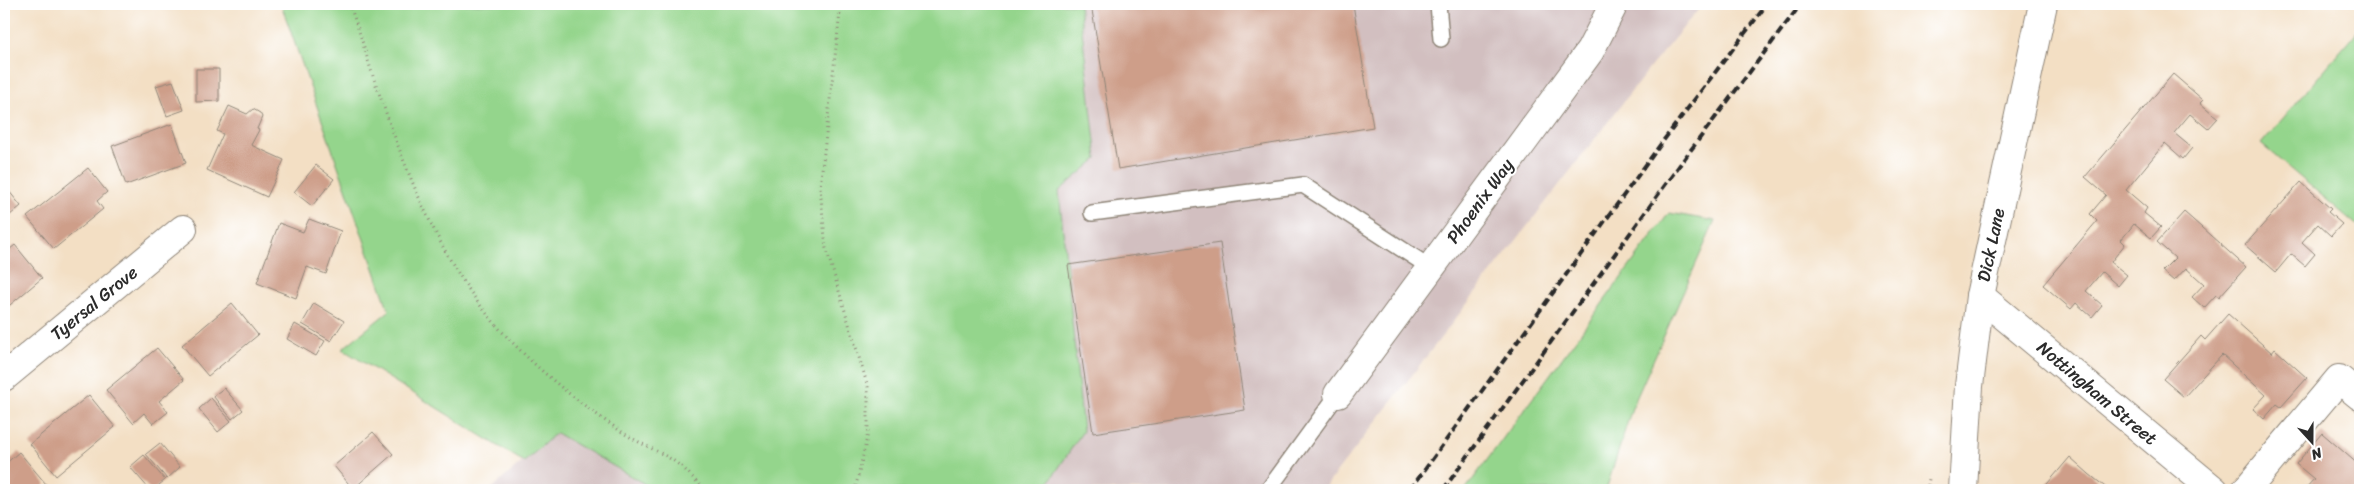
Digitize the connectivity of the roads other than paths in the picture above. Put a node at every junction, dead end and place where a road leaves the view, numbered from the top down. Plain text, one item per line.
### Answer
1 (1438, 4) edge
2 (1614, 4) edge
3 (2043, 4) edge
4 (1442, 39) dead end
5 (1092, 214) dead end
6 (183, 230) dead end
7 (1431, 268) junction
8 (1980, 296) junction
9 (4, 377) edge
10 (1338, 394) joint
11 (2360, 396) edge
12 (1268, 490) edge
13 (1963, 490) edge
14 (2214, 490) edge
15 (2246, 490) edge

1 - 4 lane
2 - 7 street, Phoenix Way
3 - 8 street, Dick Lane
5 - 7 lane
6 - 9 street, Tyersal Grove
7 - 10 street, Phoenix Way
8 - 13 street, Dick Lane
8 - 14 street, Nottingham Street
10 - 12 lane
11 - 15 street

